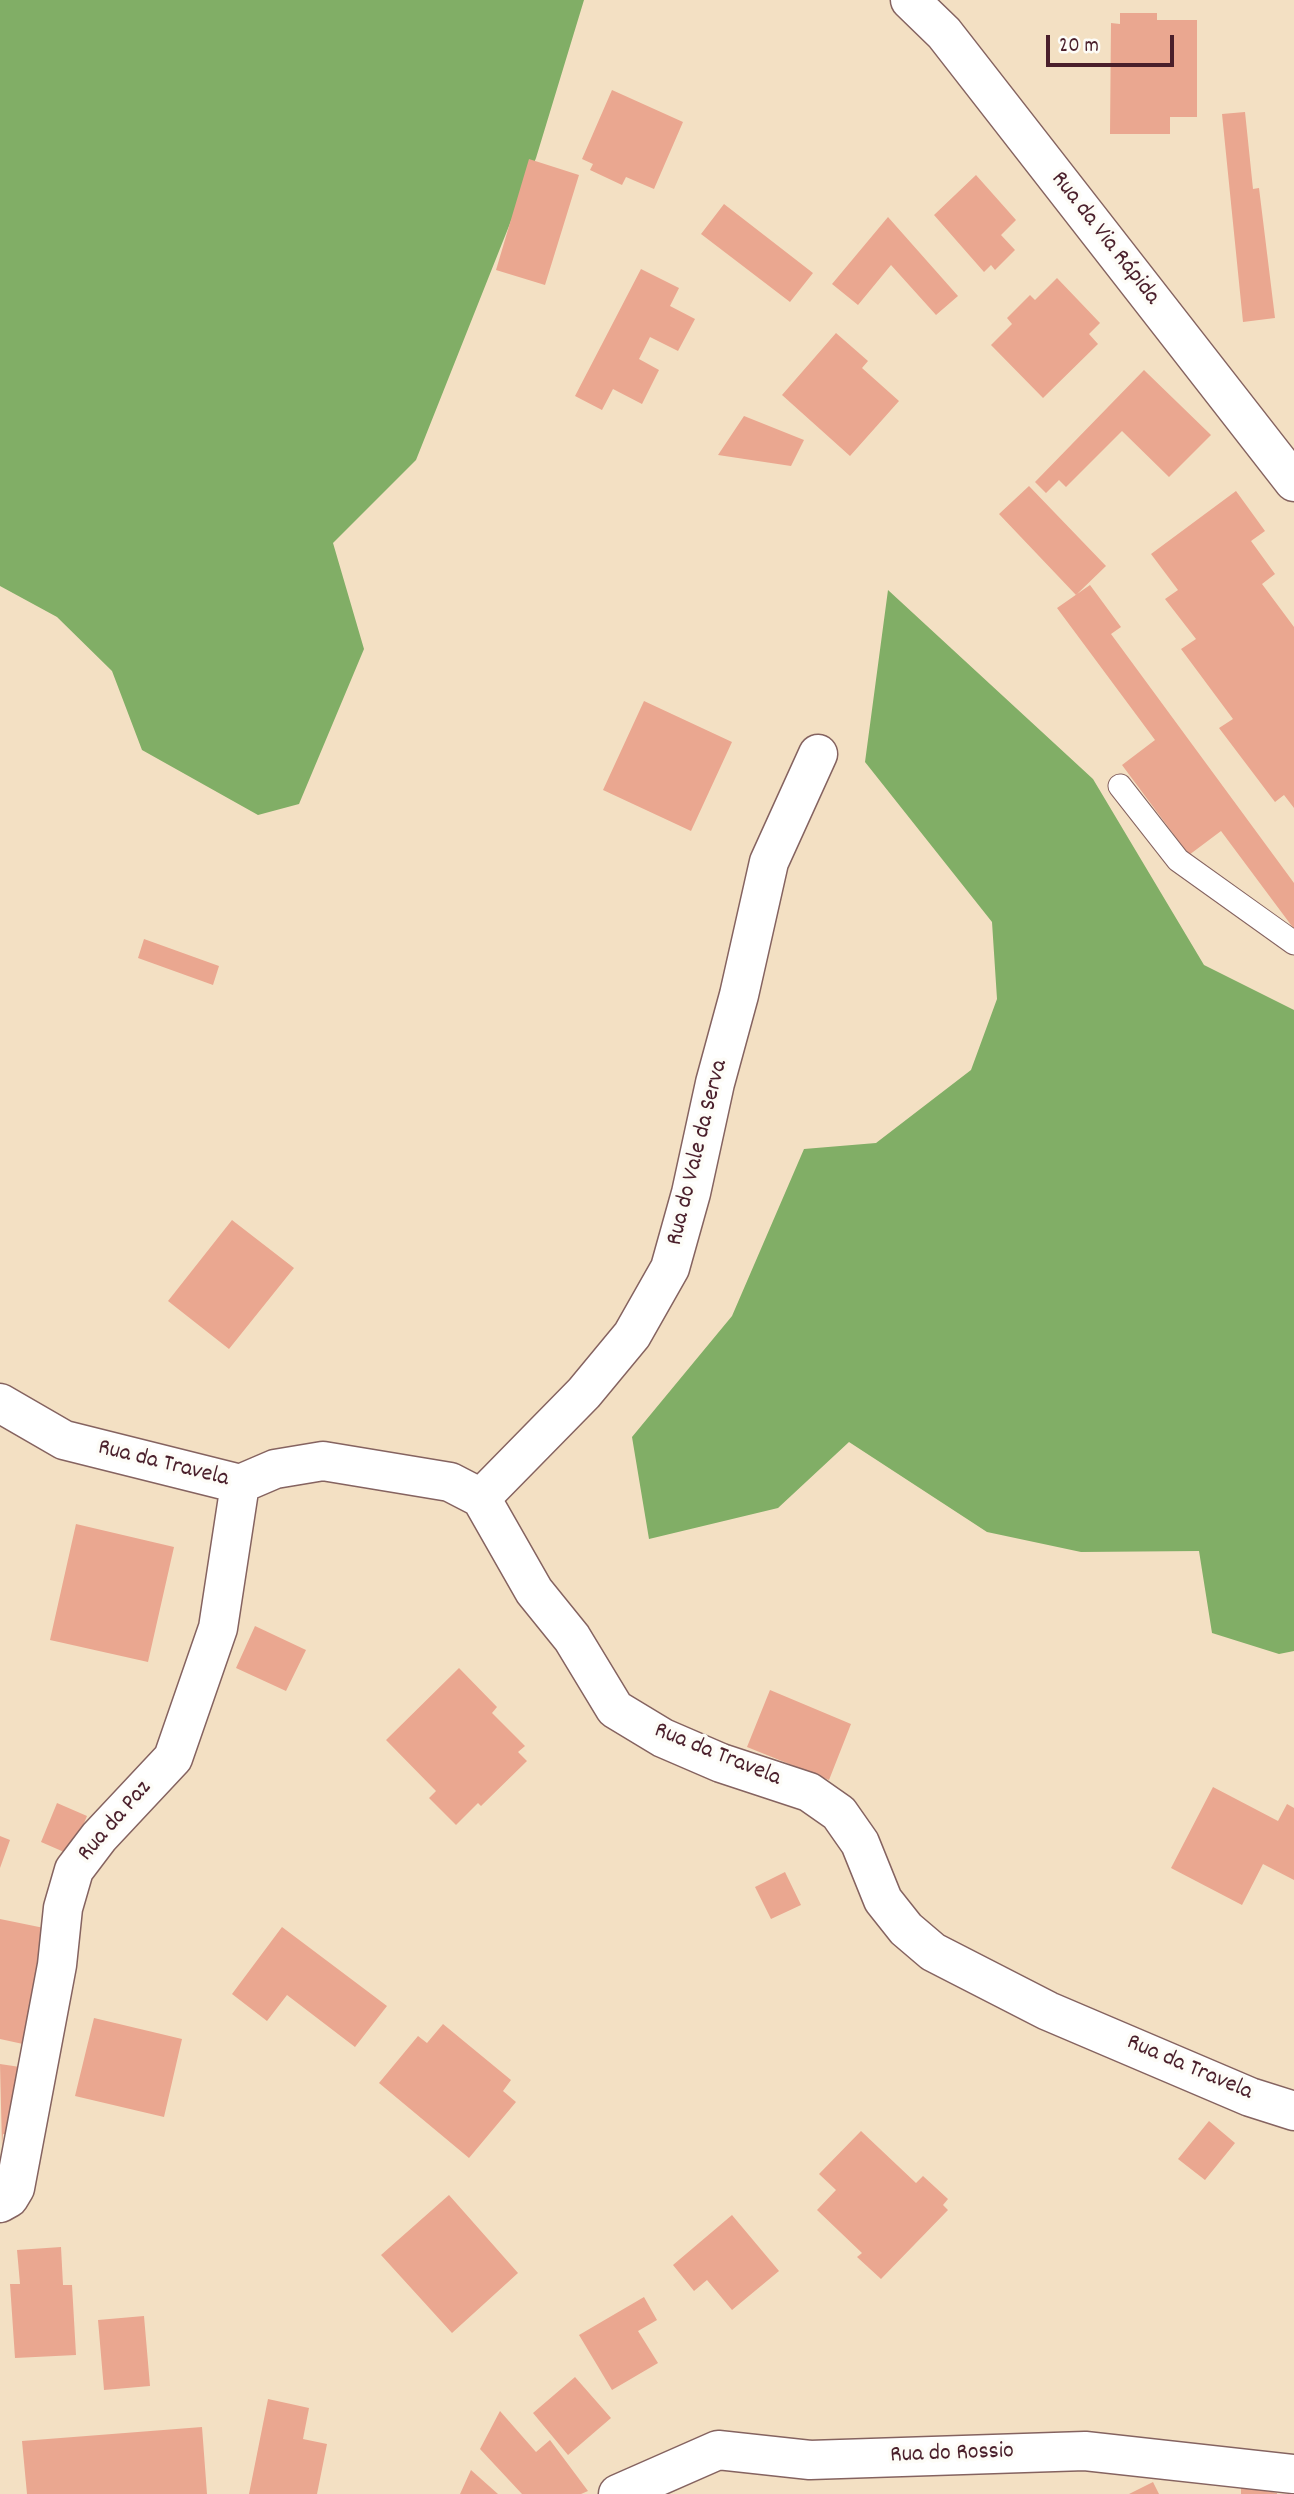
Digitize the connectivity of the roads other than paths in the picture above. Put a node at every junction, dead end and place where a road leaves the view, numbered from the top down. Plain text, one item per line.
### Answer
1 (910, 0) edge
2 (1294, 482) edge
3 (818, 754) dead end
4 (1121, 786) dead end
5 (1294, 943) edge
6 (0, 1403) edge
7 (240, 1484) junction
8 (481, 1498) junction
9 (1294, 2111) edge
10 (0, 2203) edge
11 (1294, 2474) edge
12 (618, 2494) edge

1 - 2 street, Rua da Via Rápida
3 - 8 street, Rua do Vale da Serva
4 - 5 lane
6 - 7 street, Rua da Travela
7 - 8 street, Rua da Travela
7 - 10 street, Rua da Paz
8 - 9 street, Rua da Travela
11 - 12 street, Rua do Rossio

